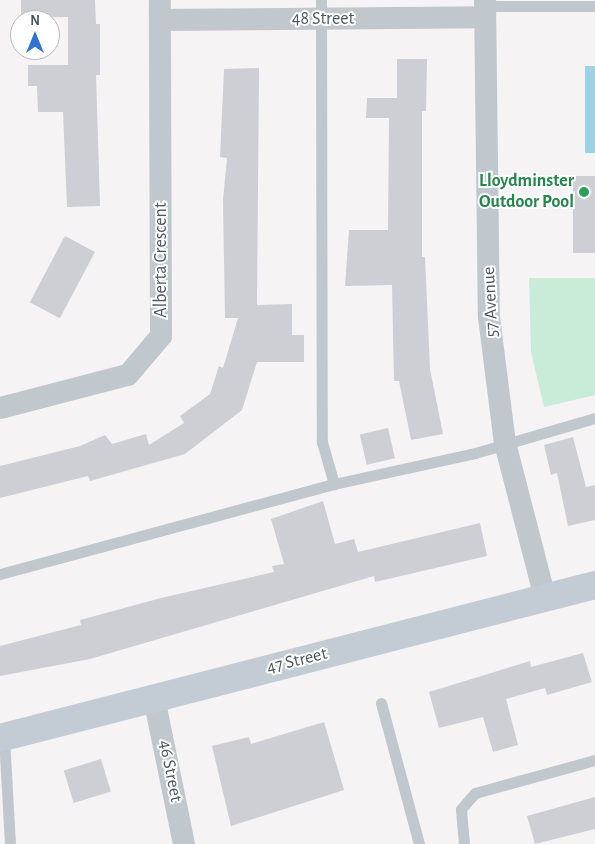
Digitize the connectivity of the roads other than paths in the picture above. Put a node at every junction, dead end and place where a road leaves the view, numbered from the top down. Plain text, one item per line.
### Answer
1 (595, 6) edge
2 (485, 8) edge
3 (321, 9) edge
4 (160, 10) edge
5 (0, 408) edge
6 (595, 418) edge
7 (505, 443) junction
8 (334, 484) junction
9 (0, 574) edge
10 (595, 585) edge
11 (545, 598) junction
12 (154, 698) junction
13 (381, 703) dead end
14 (2, 737) edge
15 (595, 760) edge
16 (10, 844) edge
17 (184, 844) edge
18 (418, 844) edge
19 (464, 844) edge

1 - 2 lane
2 - 3 street, 48 Street
2 - 7 street, 57 Avenue
3 - 4 street, 48 Street
3 - 8 lane
4 - 5 street, Alberta Crescent
6 - 7 lane
7 - 8 lane
7 - 11 street, 57 Avenue
8 - 9 lane
10 - 11 street, 47 Street
11 - 12 street, 47 Street
12 - 14 street, 47 Street
12 - 17 street, 46 Street
13 - 18 lane
14 - 16 lane
15 - 19 lane

